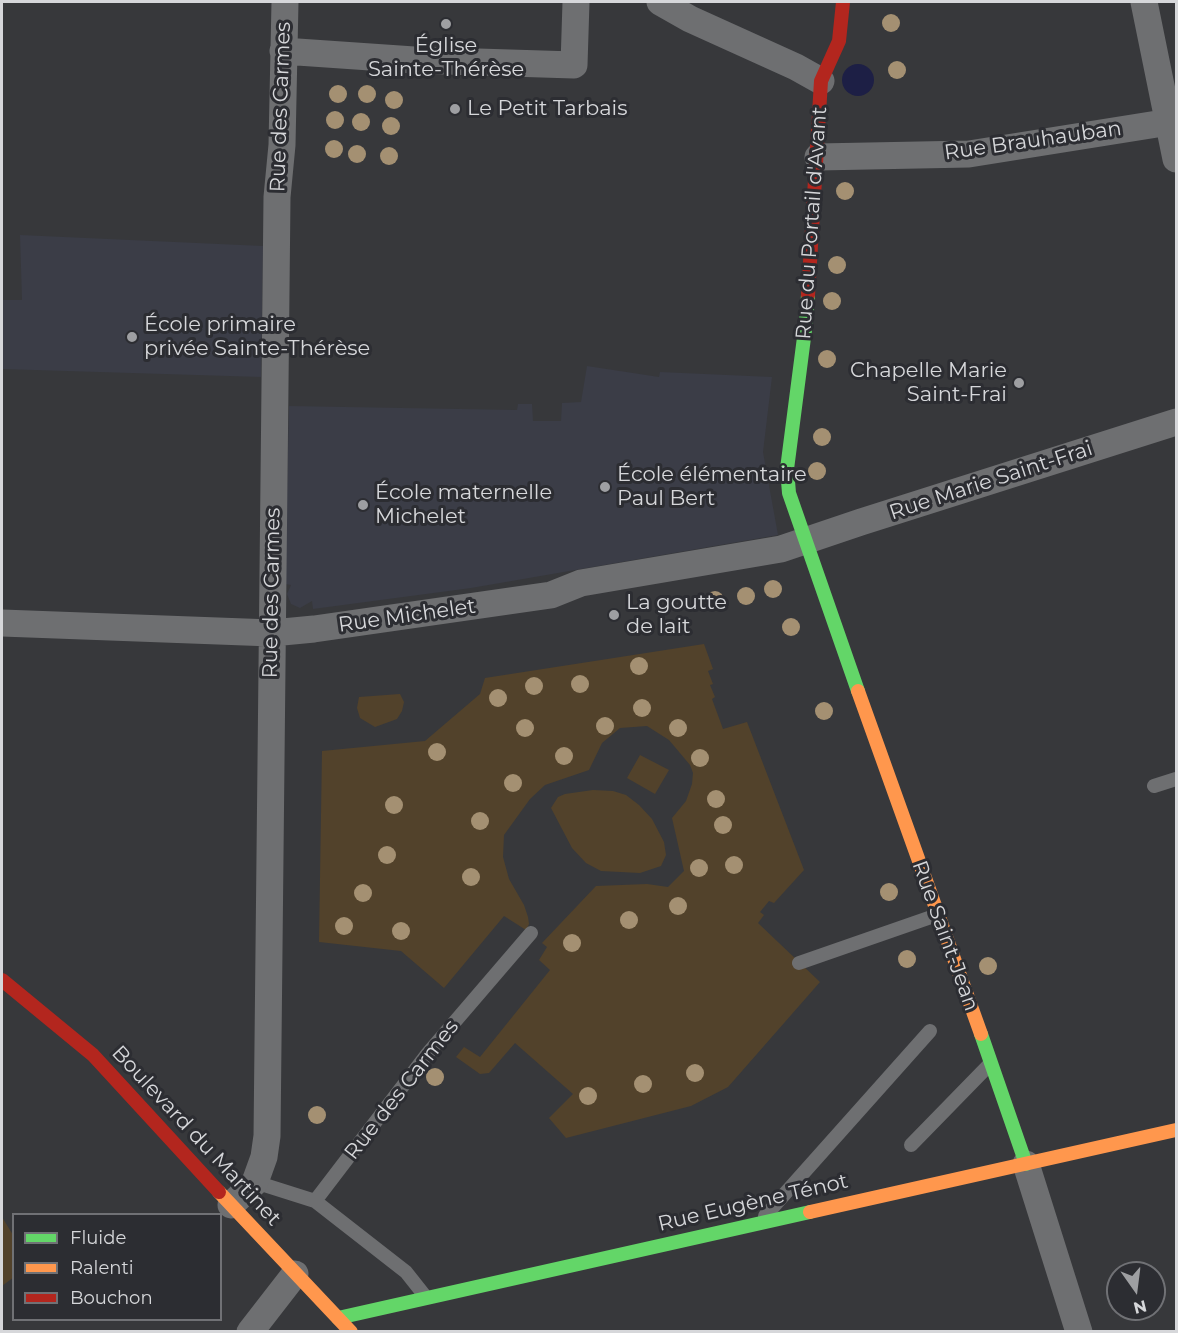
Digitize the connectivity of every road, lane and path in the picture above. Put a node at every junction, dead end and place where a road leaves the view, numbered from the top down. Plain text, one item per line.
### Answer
1 (285, 2) edge
2 (576, 2) edge
3 (660, 2) edge
4 (843, 2) edge
5 (1144, 2) edge
6 (283, 51) junction
7 (821, 81) junction
8 (1172, 122) edge
9 (818, 157) junction
10 (1176, 159) edge
11 (1176, 422) edge
12 (806, 542) junction
13 (2, 623) edge
14 (272, 633) junction
15 (1176, 779) edge
16 (1154, 786) dead end
17 (937, 915) junction
18 (531, 933) dead end
19 (799, 963) dead end
20 (2, 980) edge
21 (930, 1031) dead end
22 (992, 1062) junction
23 (1176, 1130) edge
24 (911, 1144) dead end
25 (1026, 1164) junction
26 (255, 1182) junction
27 (315, 1201) junction
28 (231, 1205) junction
29 (758, 1224) junction
30 (295, 1274) junction
31 (427, 1298) junction
32 (339, 1318) junction
33 (250, 1332) edge
34 (351, 1332) edge
35 (1078, 1332) edge

1 - 6 street, Rue des Carmes
2 - 6 street
3 - 7 street, Rue du Portail d'Avant
4 - 7 street
5 - 8 street
6 - 14 street, Rue des Carmes
7 - 9 street, Rue du Portail d'Avant
8 - 9 street, Rue Brauhauban
8 - 10 street
9 - 12 street, Rue du Portail d'Avant
11 - 12 street, Rue Marie Saint-Frai
12 - 14 street, Rue Michelet
12 - 17 street, Rue Saint-Jean
13 - 14 street, Rue Michelet
14 - 26 street, Rue des Carmes
15 - 16 lane
17 - 19 lane
17 - 22 street, Rue Saint-Jean
18 - 27 lane, Rue des Carmes
20 - 28 street, Boulevard du Martinet
21 - 29 lane
22 - 24 lane
22 - 25 street, Rue Saint-Jean
23 - 25 street, Rue Eugène Ténot
25 - 29 street, Rue Eugène Ténot
25 - 35 street, Rue Saint-Jean
26 - 27 lane
26 - 28 street, Rue des Carmes
27 - 31 lane
28 - 30 street, Boulevard du Martinet
29 - 31 street, Rue Eugène Ténot
30 - 32 street, Boulevard du Martinet
30 - 33 street
31 - 32 street, Rue Eugène Ténot
32 - 34 street, Boulevard du Martinet

